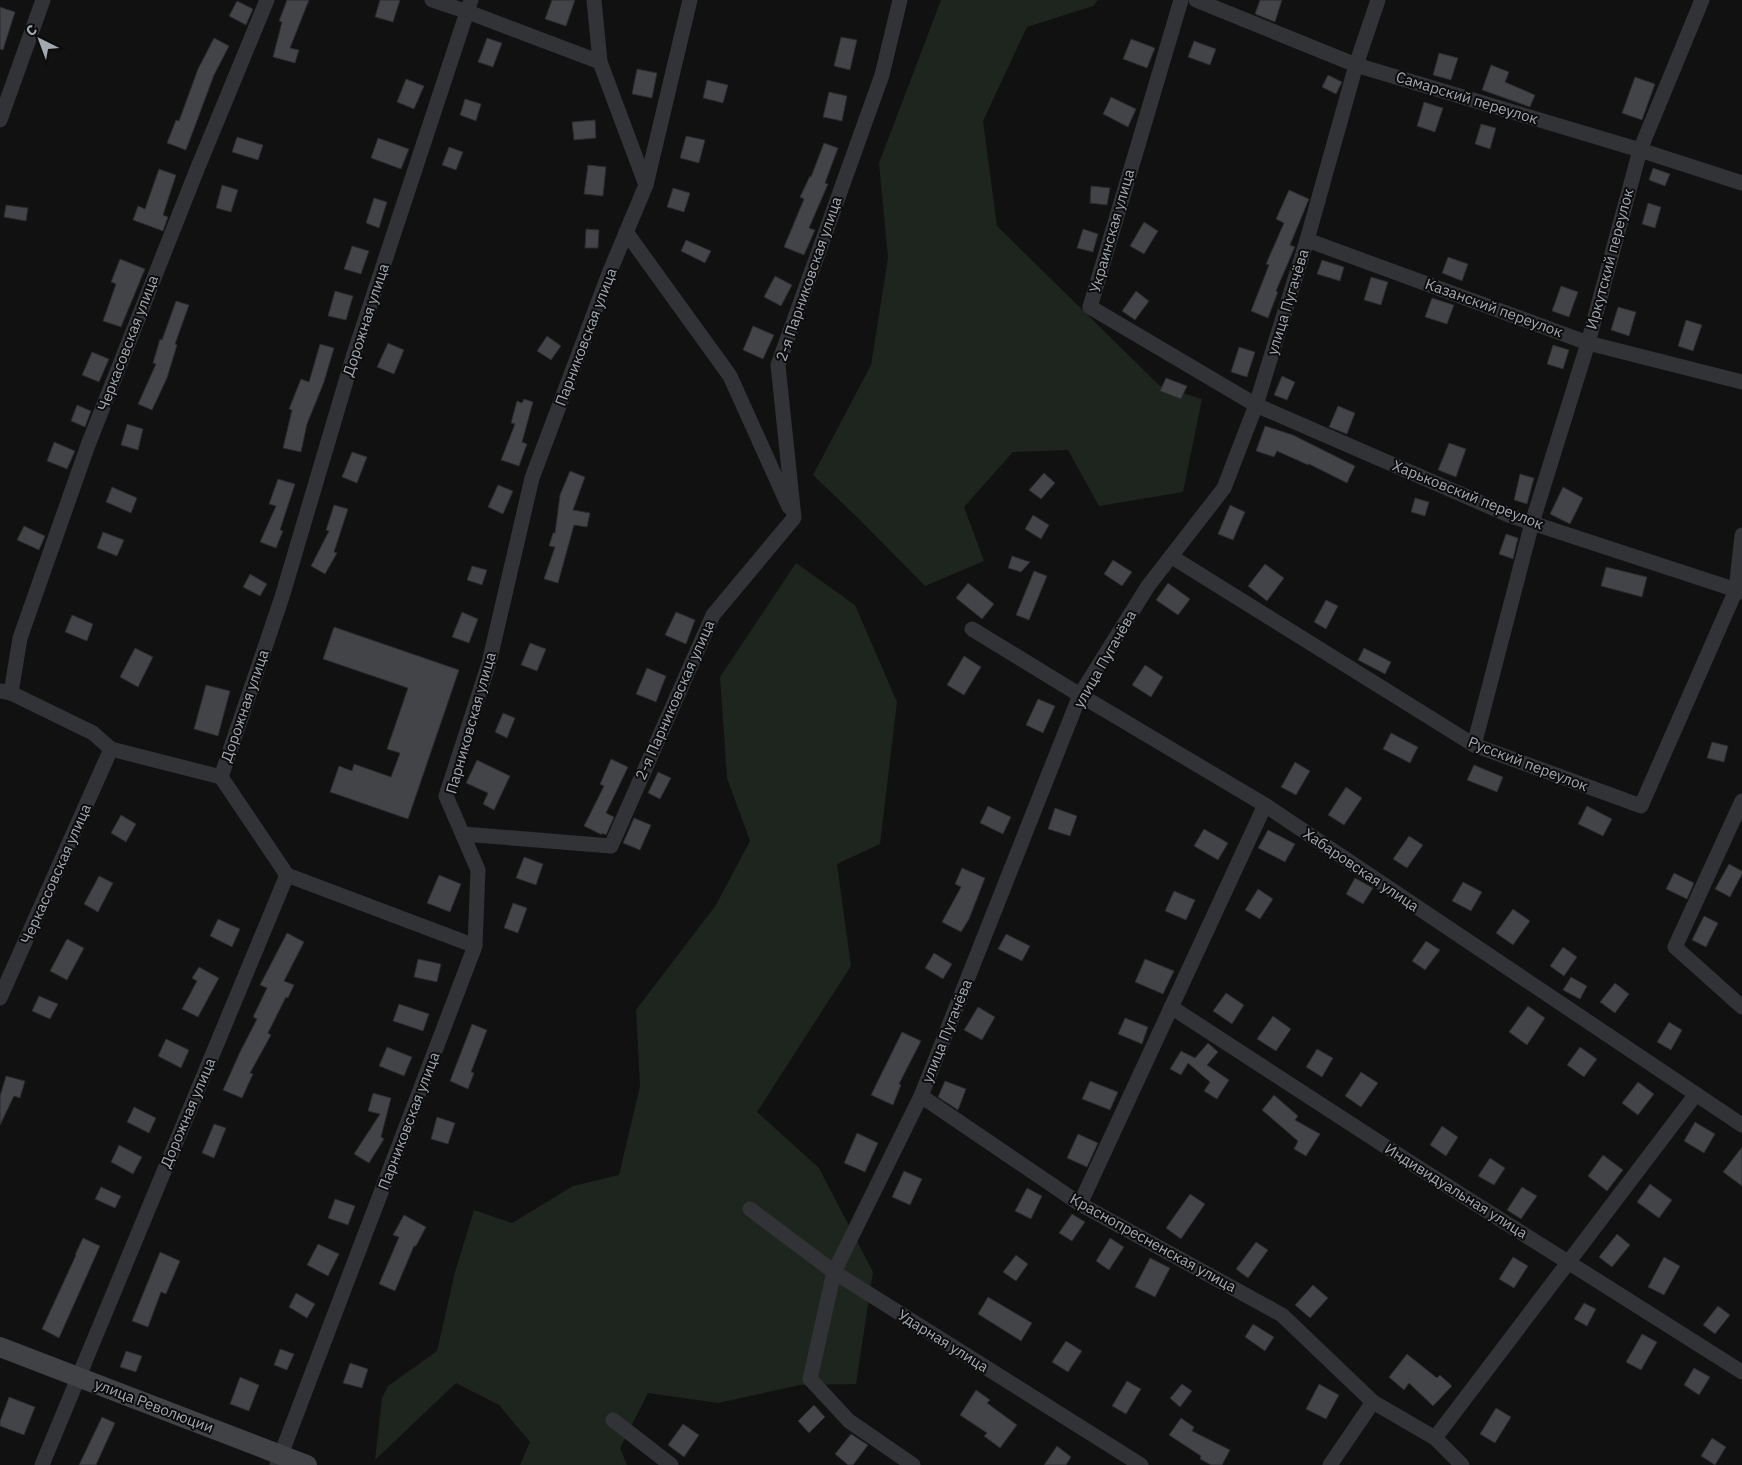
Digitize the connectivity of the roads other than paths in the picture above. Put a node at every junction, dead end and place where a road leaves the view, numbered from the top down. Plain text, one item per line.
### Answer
1 (43, 0) edge
2 (267, 0) edge
3 (432, 0) edge
4 (594, 0) edge
5 (690, 0) edge
6 (900, 0) edge
7 (1181, 0) edge
8 (1196, 0) edge
9 (1378, 0) edge
10 (1702, 0) edge
11 (470, 6) edge
12 (600, 62) junction
13 (1356, 65) junction
14 (0, 120) edge
15 (1640, 150) junction
16 (1742, 183) edge
17 (646, 185) junction
18 (626, 232) junction
19 (1307, 240) junction
20 (1588, 343) junction
21 (1742, 382) edge
22 (1256, 406) junction
23 (794, 518) junction
24 (1532, 523) junction
25 (1742, 536) edge
26 (1172, 557) junction
27 (1739, 591) edge
28 (972, 629) dead end
29 (6, 692) edge
30 (1080, 696) junction
31 (1474, 746) junction
32 (111, 749) junction
33 (221, 777) junction
34 (1742, 801) edge
35 (1265, 805) junction
36 (463, 834) junction
37 (287, 875) junction
38 (475, 946) junction
39 (0, 998) edge
40 (1171, 1007) junction
41 (1742, 1007) edge
42 (1696, 1094) junction
43 (921, 1096) junction
44 (1742, 1125) edge
45 (1080, 1204) junction
46 (750, 1209) dead end
47 (1569, 1263) junction
48 (834, 1272) junction
49 (0, 1347) edge
50 (1742, 1372) edge
51 (79, 1377) junction
52 (1373, 1402) junction
53 (612, 1420) dead end
54 (1435, 1438) junction
55 (280, 1460) edge
56 (42, 1465) edge
57 (307, 1465) edge
58 (671, 1465) edge
59 (913, 1465) edge
60 (1141, 1465) edge
61 (1330, 1465) edge
62 (1462, 1465) edge

1 - 14 street
2 - 29 street, Черкасовская улица
3 - 11 street
4 - 12 street
5 - 17 street, Парниковская улица
6 - 23 street, 2-я Парниковская улица
7 - 22 street, Украинская улица
8 - 13 street, Самарский переулок
9 - 13 street, улица Пугачёва
10 - 15 street, Иркутский переулок
11 - 12 street
11 - 33 street, Дорожная улица
12 - 17 street
13 - 15 street, Самарский переулок
13 - 19 street, улица Пугачёва
15 - 16 street, Самарский переулок
15 - 20 street, Иркутский переулок
17 - 18 street, Парниковская улица
18 - 23 street
18 - 36 street, Парниковская улица
19 - 20 street, Казанский переулок
19 - 22 street, улица Пугачёва
20 - 21 street, Казанский переулок
20 - 24 street, Иркутский переулок
22 - 24 street, Харьковский переулок
22 - 26 street, улица Пугачёва
23 - 36 street, 2-я Парниковская улица
24 - 27 street, Харьковский переулок
24 - 31 street, Иркутский переулок
25 - 27 street, Русский переулок
26 - 30 street, улица Пугачёва
26 - 31 street, Русский переулок
27 - 31 street, Русский переулок
28 - 30 street, Хабаровская улица
29 - 32 street
30 - 35 street, Хабаровская улица
30 - 43 street, улица Пугачёва
32 - 33 street
32 - 39 street, Черкассовская улица
33 - 37 street, Дорожная улица
34 - 41 street
35 - 40 street
35 - 42 street, Хабаровская улица
36 - 38 street, Парниковская улица
37 - 38 street
37 - 51 street, Дорожная улица
38 - 55 street, Парниковская улица
40 - 45 street
40 - 47 street, Индивидуальная улица
42 - 44 street, Хабаровская улица
42 - 47 street
43 - 45 street, Краснопресненская улица
43 - 48 street, улица Пугачёва
45 - 52 street, Краснопресненская улица
46 - 48 street, Ударная улица
47 - 50 street, Индивидуальная улица
47 - 54 street
48 - 59 street, улица Пугачёва
48 - 60 street, Ударная улица
49 - 51 street, улица Революции
51 - 55 street, улица Революции
51 - 56 street, Дорожная улица
52 - 54 street, Краснопресненская улица
52 - 61 street
53 - 58 street
54 - 62 street, Краснопресненская улица
55 - 57 street, улица Революции

